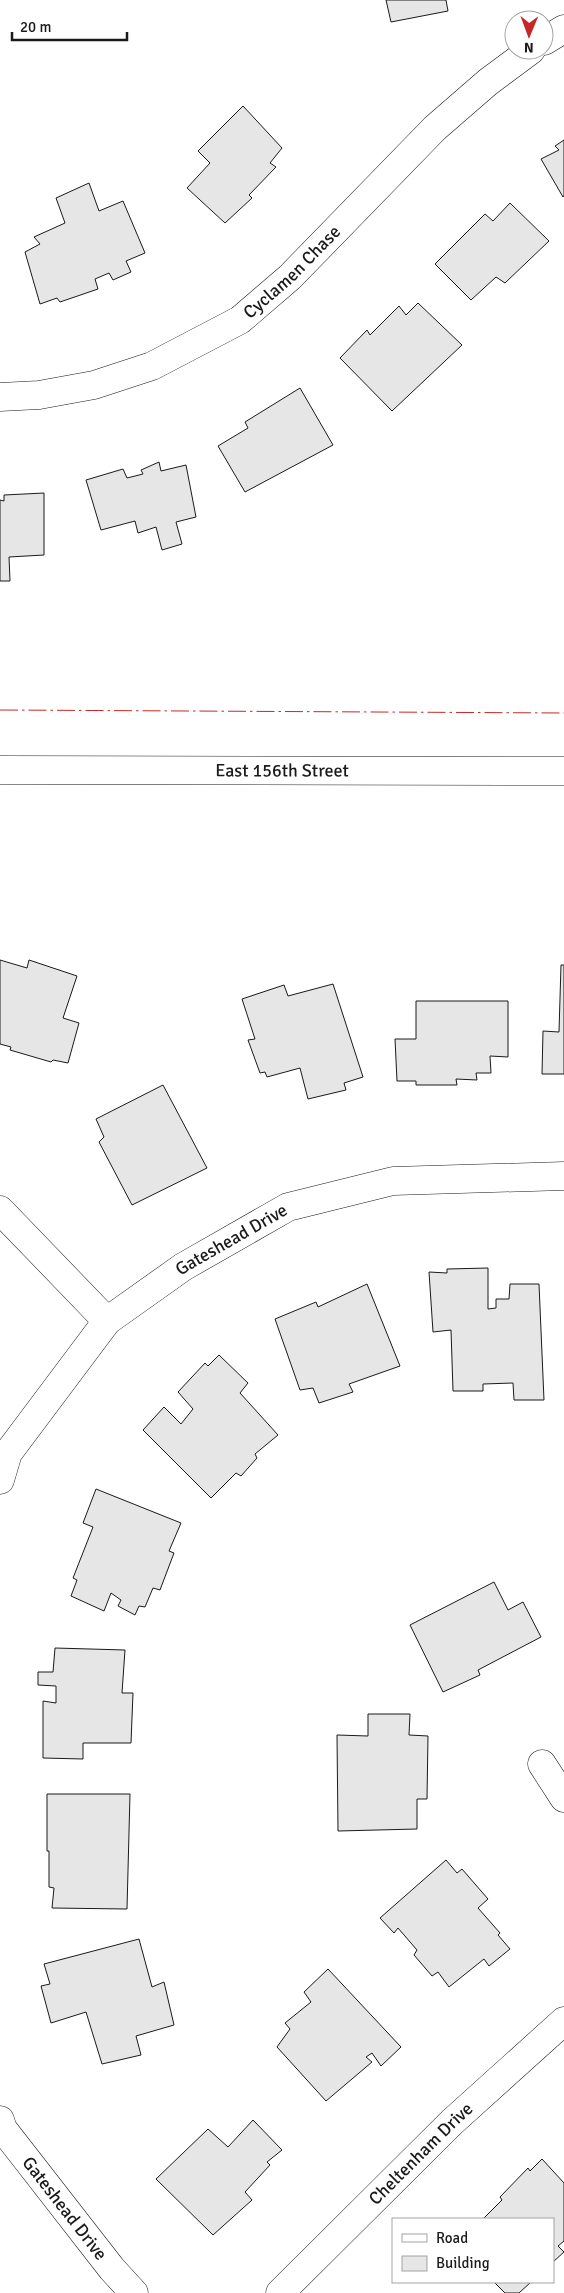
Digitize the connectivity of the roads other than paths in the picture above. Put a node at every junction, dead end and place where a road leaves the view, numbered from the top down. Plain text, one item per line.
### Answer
1 (518, 60) edge
2 (0, 396) edge
3 (0, 770) edge
4 (564, 771) edge
5 (564, 1176) edge
6 (0, 1210) edge
7 (107, 1321) junction
8 (0, 1480) edge
9 (542, 1764) dead end
10 (564, 1798) edge
11 (564, 2021) edge
12 (0, 2120) edge
13 (134, 2293) edge
14 (280, 2293) edge

1 - 2 street, Cyclamen Chase
3 - 4 street, East 156th Street
5 - 7 street, Gateshead Drive
6 - 7 street
7 - 8 street, Gateshead Drive
9 - 10 street
11 - 14 street, Cheltenham Drive
12 - 13 street, Gateshead Drive

